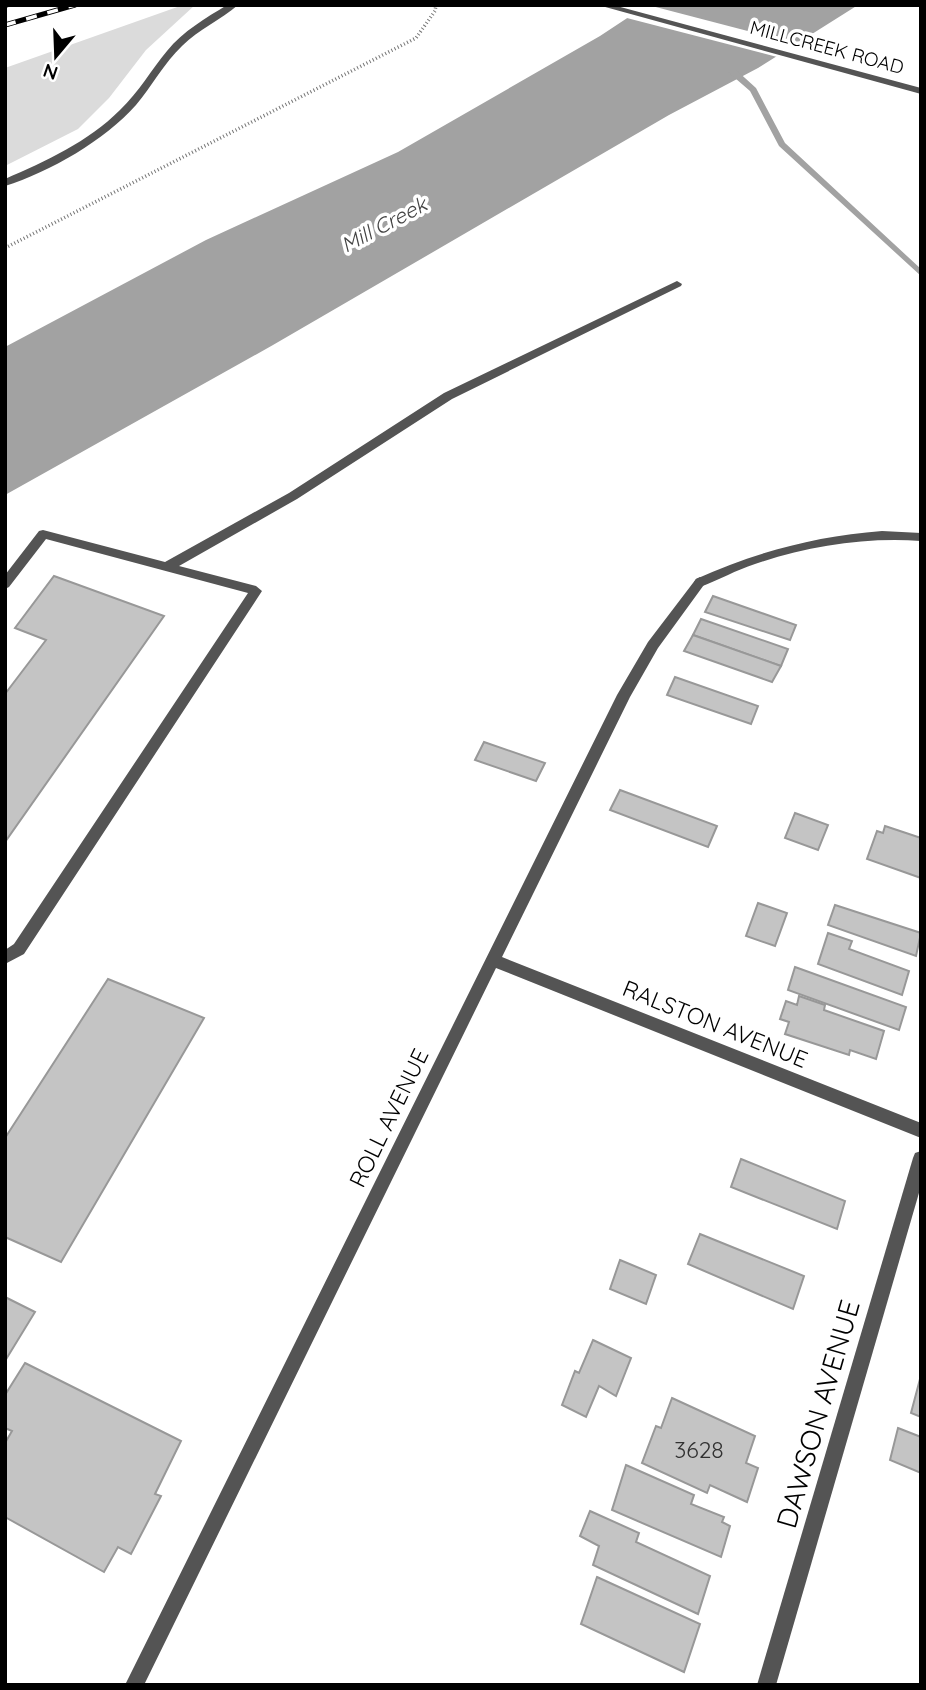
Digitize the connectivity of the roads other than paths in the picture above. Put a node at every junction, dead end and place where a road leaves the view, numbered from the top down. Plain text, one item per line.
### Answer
1 (233, 5) edge
2 (602, 5) edge
3 (921, 91) edge
4 (5, 183) edge
5 (677, 285) dead end
6 (921, 537) edge
7 (167, 567) junction
8 (5, 584) edge
9 (5, 958) edge
10 (493, 960) junction
11 (921, 1132) edge
12 (921, 1158) edge
13 (134, 1685) edge
14 (766, 1685) edge

1 - 4 street
2 - 3 street, MILLCREEK ROAD
5 - 7 street
6 - 10 street, ROLL AVENUE
7 - 8 street
7 - 9 street
10 - 11 street, RALSTON AVENUE
10 - 13 street, ROLL AVENUE
12 - 14 street, DAWSON AVENUE

